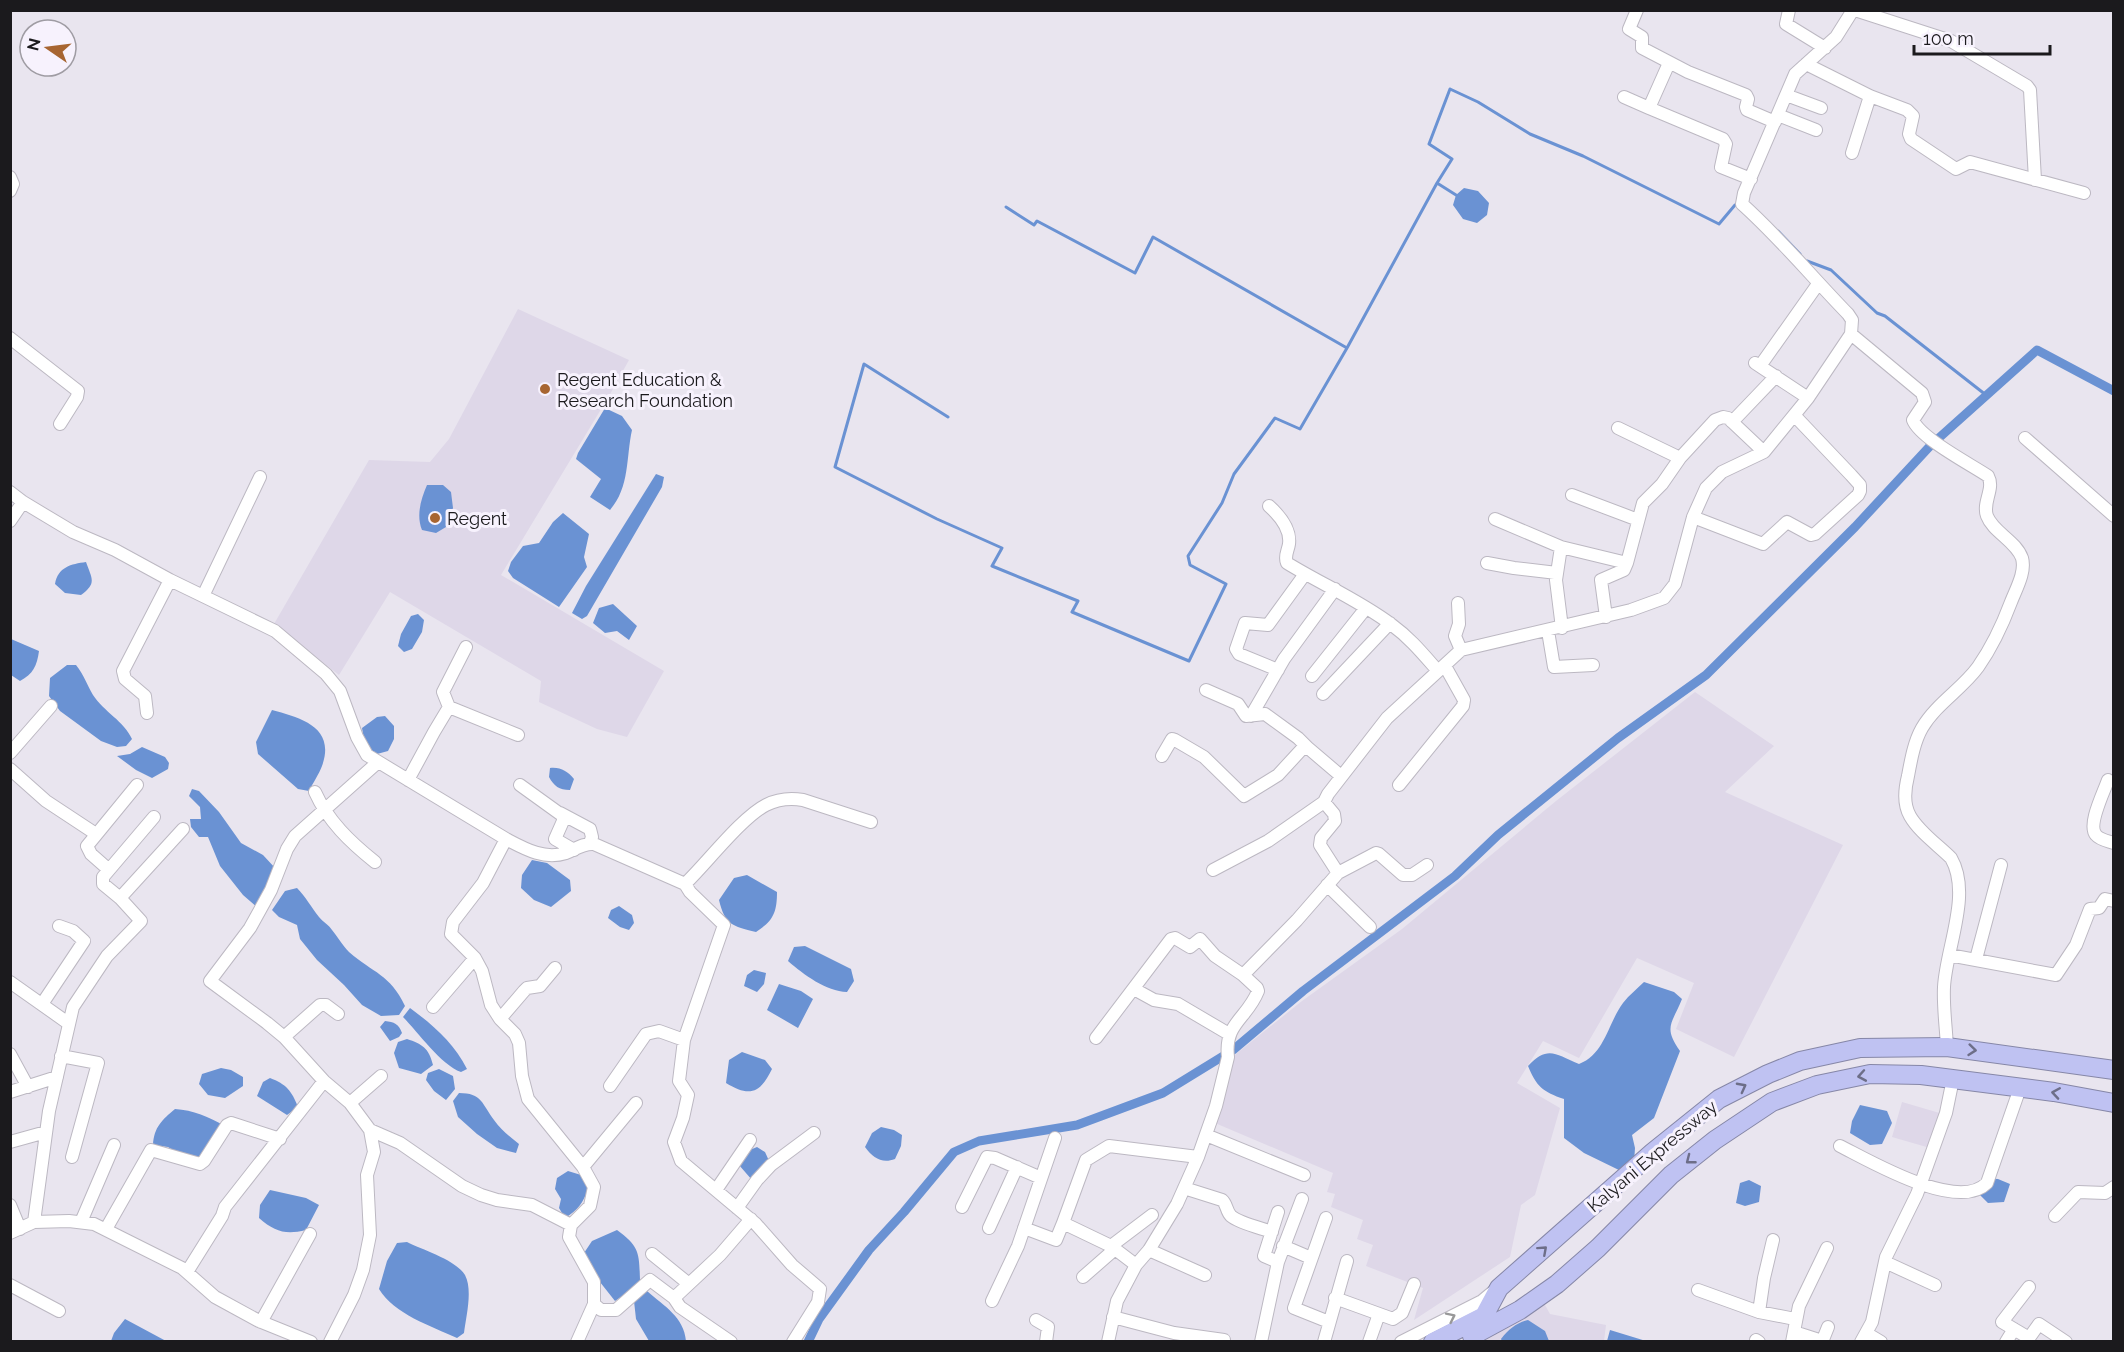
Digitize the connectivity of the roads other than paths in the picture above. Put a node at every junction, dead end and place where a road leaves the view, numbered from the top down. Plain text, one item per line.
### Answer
1 (1637, 10) edge
2 (1789, 10) edge
3 (1854, 10) edge
4 (1885, 15) edge
5 (1825, 48) junction
6 (1669, 63) junction
7 (1806, 64) junction
8 (1786, 95) junction
9 (1870, 96) junction
10 (1624, 97) dead end
11 (1648, 108) junction
12 (1821, 108) dead end
13 (1776, 119) junction
14 (1816, 130) dead end
15 (1852, 153) dead end
16 (10, 177) edge
17 (1751, 179) junction
18 (2035, 180) junction
19 (10, 190) edge
20 (2085, 193) dead end
21 (1818, 284) junction
22 (1851, 334) junction
23 (10, 338) edge
24 (1776, 376) junction
25 (1808, 398) junction
26 (1794, 415) junction
27 (1732, 422) junction
28 (60, 424) dead end
29 (1618, 428) dead end
30 (2025, 438) dead end
31 (1764, 452) junction
32 (1680, 458) junction
33 (260, 477) dead end
34 (10, 492) edge
35 (1572, 495) dead end
36 (23, 502) junction
37 (1269, 506) dead end
38 (2114, 516) edge
39 (1693, 517) junction
40 (1495, 519) dead end
41 (1638, 520) junction
42 (10, 521) edge
43 (1561, 547) junction
44 (1487, 562) dead end
45 (1627, 563) junction
46 (1557, 573) junction
47 (1305, 574) junction
48 (170, 580) junction
49 (1335, 589) junction
50 (203, 596) junction
51 (1458, 603) dead end
52 (1366, 608) junction
53 (1606, 617) junction
54 (1390, 623) junction
55 (1562, 628) junction
56 (1548, 631) junction
57 (466, 647) dead end
58 (1461, 650) junction
59 (1593, 665) dead end
60 (1441, 668) junction
61 (1278, 670) junction
62 (1312, 676) dead end
63 (1206, 690) dead end
64 (1323, 694) dead end
65 (51, 706) dead end
66 (450, 707) junction
67 (147, 713) dead end
68 (1251, 716) junction
69 (518, 735) dead end
70 (1307, 747) junction
71 (10, 753) edge
72 (1162, 756) dead end
73 (377, 763) junction
74 (10, 769) edge
75 (1341, 776) junction
76 (408, 780) junction
77 (2108, 780) dead end
78 (137, 785) dead end
79 (1399, 785) dead end
80 (520, 786) dead end
81 (315, 792) dead end
82 (1324, 802) junction
83 (324, 812) junction
84 (560, 813) junction
85 (154, 817) dead end
86 (871, 822) dead end
87 (183, 829) dead end
88 (96, 834) junction
89 (506, 839) junction
90 (590, 843) junction
91 (2114, 843) edge
92 (574, 850) junction
93 (375, 862) dead end
94 (1427, 865) dead end
95 (2001, 866) dead end
96 (108, 869) junction
97 (1213, 870) dead end
98 (1338, 873) junction
99 (685, 884) junction
100 (1328, 885) junction
101 (120, 898) junction
102 (2114, 901) edge
103 (59, 926) dead end
104 (1370, 927) dead end
105 (1949, 955) junction
106 (475, 958) junction
107 (1977, 959) junction
108 (555, 969) dead end
109 (1243, 975) junction
110 (10, 982) edge
111 (1134, 989) junction
112 (42, 1004) junction
113 (433, 1007) dead end
114 (338, 1014) dead end
115 (500, 1019) junction
116 (68, 1023) junction
117 (284, 1037) junction
118 (1096, 1038) dead end
119 (684, 1040) junction
120 (1228, 1045) junction
121 (1947, 1047) junction
122 (10, 1054) edge
123 (62, 1056) junction
124 (2114, 1070) edge
125 (381, 1076) dead end
126 (57, 1077) junction
127 (1953, 1079) junction
128 (324, 1081) junction
129 (610, 1086) dead end
130 (28, 1087) junction
131 (2020, 1088) junction
132 (10, 1092) edge
133 (2114, 1102) edge
134 (350, 1103) junction
135 (636, 1103) dead end
136 (370, 1130) junction
137 (46, 1132) junction
138 (814, 1133) dead end
139 (1206, 1135) junction
140 (1055, 1138) dead end
141 (280, 1139) junction
142 (750, 1140) dead end
143 (10, 1142) edge
144 (114, 1145) dead end
145 (1840, 1146) dead end
146 (72, 1157) dead end
147 (1198, 1157) junction
148 (583, 1167) junction
149 (1017, 1167) junction
150 (1305, 1175) dead end
151 (1041, 1178) junction
152 (1920, 1185) junction
153 (2114, 1187) edge
154 (1184, 1188) junction
155 (716, 1190) junction
156 (1302, 1199) dead end
157 (10, 1205) edge
158 (962, 1207) dead end
159 (737, 1208) junction
160 (1278, 1212) dead end
161 (1152, 1215) dead end
162 (2055, 1216) dead end
163 (1326, 1218) dead end
164 (751, 1220) junction
165 (34, 1222) junction
166 (81, 1222) junction
167 (1063, 1223) junction
168 (571, 1225) junction
169 (989, 1228) dead end
170 (1024, 1228) junction
171 (106, 1229) junction
172 (15, 1231) edge
173 (1272, 1232) junction
174 (310, 1234) dead end
175 (1773, 1240) dead end
176 (1283, 1246) junction
177 (1113, 1247) junction
178 (1827, 1248) dead end
179 (1149, 1250) junction
180 (652, 1254) dead end
181 (1311, 1258) junction
182 (1347, 1261) dead end
183 (1278, 1262) junction
184 (1885, 1263) junction
185 (1136, 1264) junction
186 (187, 1272) junction
187 (1205, 1275) dead end
188 (1083, 1277) dead end
189 (689, 1284) junction
190 (1414, 1284) dead end
191 (10, 1285) edge
192 (1935, 1285) dead end
193 (2029, 1287) dead end
194 (1499, 1288) junction
195 (1698, 1290) dead end
196 (674, 1298) junction
197 (1335, 1298) junction
198 (992, 1301) dead end
199 (594, 1304) junction
200 (59, 1311) dead end
201 (1759, 1312) junction
202 (1379, 1314) junction
203 (1113, 1317) junction
204 (1795, 1318) junction
205 (1036, 1320) dead end
206 (261, 1322) junction
207 (1329, 1322) junction
208 (1828, 1327) dead end
209 (2014, 1329) junction
210 (1173, 1337) edge
211 (1793, 1337) edge
212 (1864, 1337) edge
213 (1471, 1339) edge
214 (311, 1341) edge
215 (330, 1341) edge
216 (577, 1341) edge
217 (732, 1341) edge
218 (793, 1341) edge
219 (1046, 1341) edge
220 (1108, 1341) edge
221 (1224, 1341) edge
222 (1261, 1341) edge
223 (1324, 1341) edge
224 (1370, 1341) edge
225 (1401, 1341) edge
226 (1433, 1341) edge
227 (1822, 1341) edge
228 (1881, 1341) edge
229 (2006, 1341) edge
230 (2066, 1341) edge

1 - 6 street
2 - 5 street
3 - 4 street
3 - 5 street
4 - 18 street
5 - 7 street
6 - 11 street
6 - 13 street
7 - 8 street
7 - 9 street
8 - 12 street
8 - 13 street
9 - 15 street
9 - 18 street
10 - 11 street
11 - 17 street
13 - 14 street
13 - 17 street
16 - 19 street
17 - 21 street
18 - 20 street
21 - 22 street
21 - 24 street
22 - 25 street
22 - 105 street
23 - 28 street
24 - 25 street
24 - 27 street
25 - 26 street
26 - 31 street
26 - 39 street
27 - 31 street
27 - 32 street
29 - 32 street
30 - 38 street
31 - 39 street
32 - 41 street
33 - 50 street
34 - 36 street
35 - 41 street
36 - 42 street
36 - 48 street
37 - 47 street
39 - 53 street
40 - 43 street
41 - 45 street
43 - 45 street
43 - 46 street
44 - 46 street
45 - 53 street
46 - 55 street
47 - 49 street
47 - 61 street
48 - 50 street
48 - 67 street
49 - 52 street
49 - 61 street
50 - 73 street
51 - 58 street
52 - 54 street
52 - 62 street
53 - 55 street
54 - 60 street
54 - 64 street
55 - 56 street
56 - 58 street
56 - 59 street
57 - 66 street
58 - 60 street
60 - 75 street
60 - 79 street
61 - 68 street
63 - 68 street
65 - 71 street
66 - 69 street
66 - 76 street
68 - 70 street
70 - 72 street
70 - 75 street
73 - 76 street
73 - 83 street
74 - 88 street
75 - 82 street
76 - 89 street
77 - 91 street
78 - 88 street
80 - 84 street
81 - 83 street
82 - 97 street
82 - 98 street
83 - 93 street
83 - 117 street
84 - 90 street
84 - 92 street
85 - 96 street
86 - 99 street
87 - 101 street
88 - 96 street
89 - 92 street
89 - 106 street
90 - 92 street
90 - 99 street
94 - 98 street
95 - 107 street
96 - 101 street
98 - 100 street
99 - 119 street
100 - 104 street
100 - 109 street
101 - 116 street
102 - 107 street
103 - 112 street
105 - 107 street
105 - 121 street
106 - 113 street
106 - 115 street
108 - 115 street
109 - 111 street
109 - 120 street
110 - 112 street
111 - 118 street
111 - 120 street
112 - 116 street
114 - 117 street
115 - 148 street
116 - 123 street
117 - 128 street
119 - 129 street
119 - 155 street
120 - 139 street
121 -> 124 highway, Kalyani Expressway
194 -> 121 highway, Kalyani Expressway
122 - 130 street
123 - 126 street
123 - 146 street
125 - 134 street
126 - 130 street
126 - 137 street
127 - 131 highway, Kalyani Expressway
127 - 152 street
127 -> 213 highway, Kalyani Expressway
128 - 134 street
128 - 141 street
130 - 132 street
133 -> 131 highway, Kalyani Expressway
131 - 152 street
134 - 136 street
135 - 148 street
136 - 168 street
136 - 215 street
137 - 143 street
137 - 165 street
138 - 159 street
139 - 147 street
139 - 150 street
140 - 151 street
141 - 171 street
141 - 186 street
142 - 155 street
144 - 166 street
145 - 152 street
147 - 154 street
147 - 167 street
148 - 168 street
149 - 151 street
149 - 158 street
149 - 169 street
151 - 170 street
152 - 184 street
153 - 162 street
154 - 173 street
154 - 179 street
155 - 159 street
156 - 176 street
157 - 172 street
159 - 164 street
160 - 173 street
161 - 177 street
163 - 181 street
164 - 189 street
164 - 218 street
165 - 166 street
165 - 172 street
166 - 171 street
167 - 170 street
167 - 177 street
168 - 199 street
170 - 198 street
171 - 186 street
173 - 183 street
174 - 206 street
175 - 201 street
176 - 181 street
176 - 183 street
177 - 185 street
177 - 188 street
178 - 204 street
179 - 185 street
179 - 187 street
180 - 189 street
181 - 207 street
182 - 197 street
183 - 222 street
184 - 192 street
184 - 212 street
185 - 203 street
186 - 206 street
189 - 196 street
190 - 202 street
191 - 200 street
193 - 209 street
225 -> 194 street, Kalyani Expressway
194 - 226 highway
195 - 201 street
196 - 199 street
196 - 217 street
197 - 202 street
197 - 207 street
199 - 216 street
201 - 204 street
202 - 224 street
203 - 210 street
203 - 220 street
204 - 211 street
205 - 219 street
206 - 214 street
207 - 223 street
208 - 227 street
209 - 229 street
209 - 230 street
210 - 221 street
211 - 227 street
212 - 228 street

